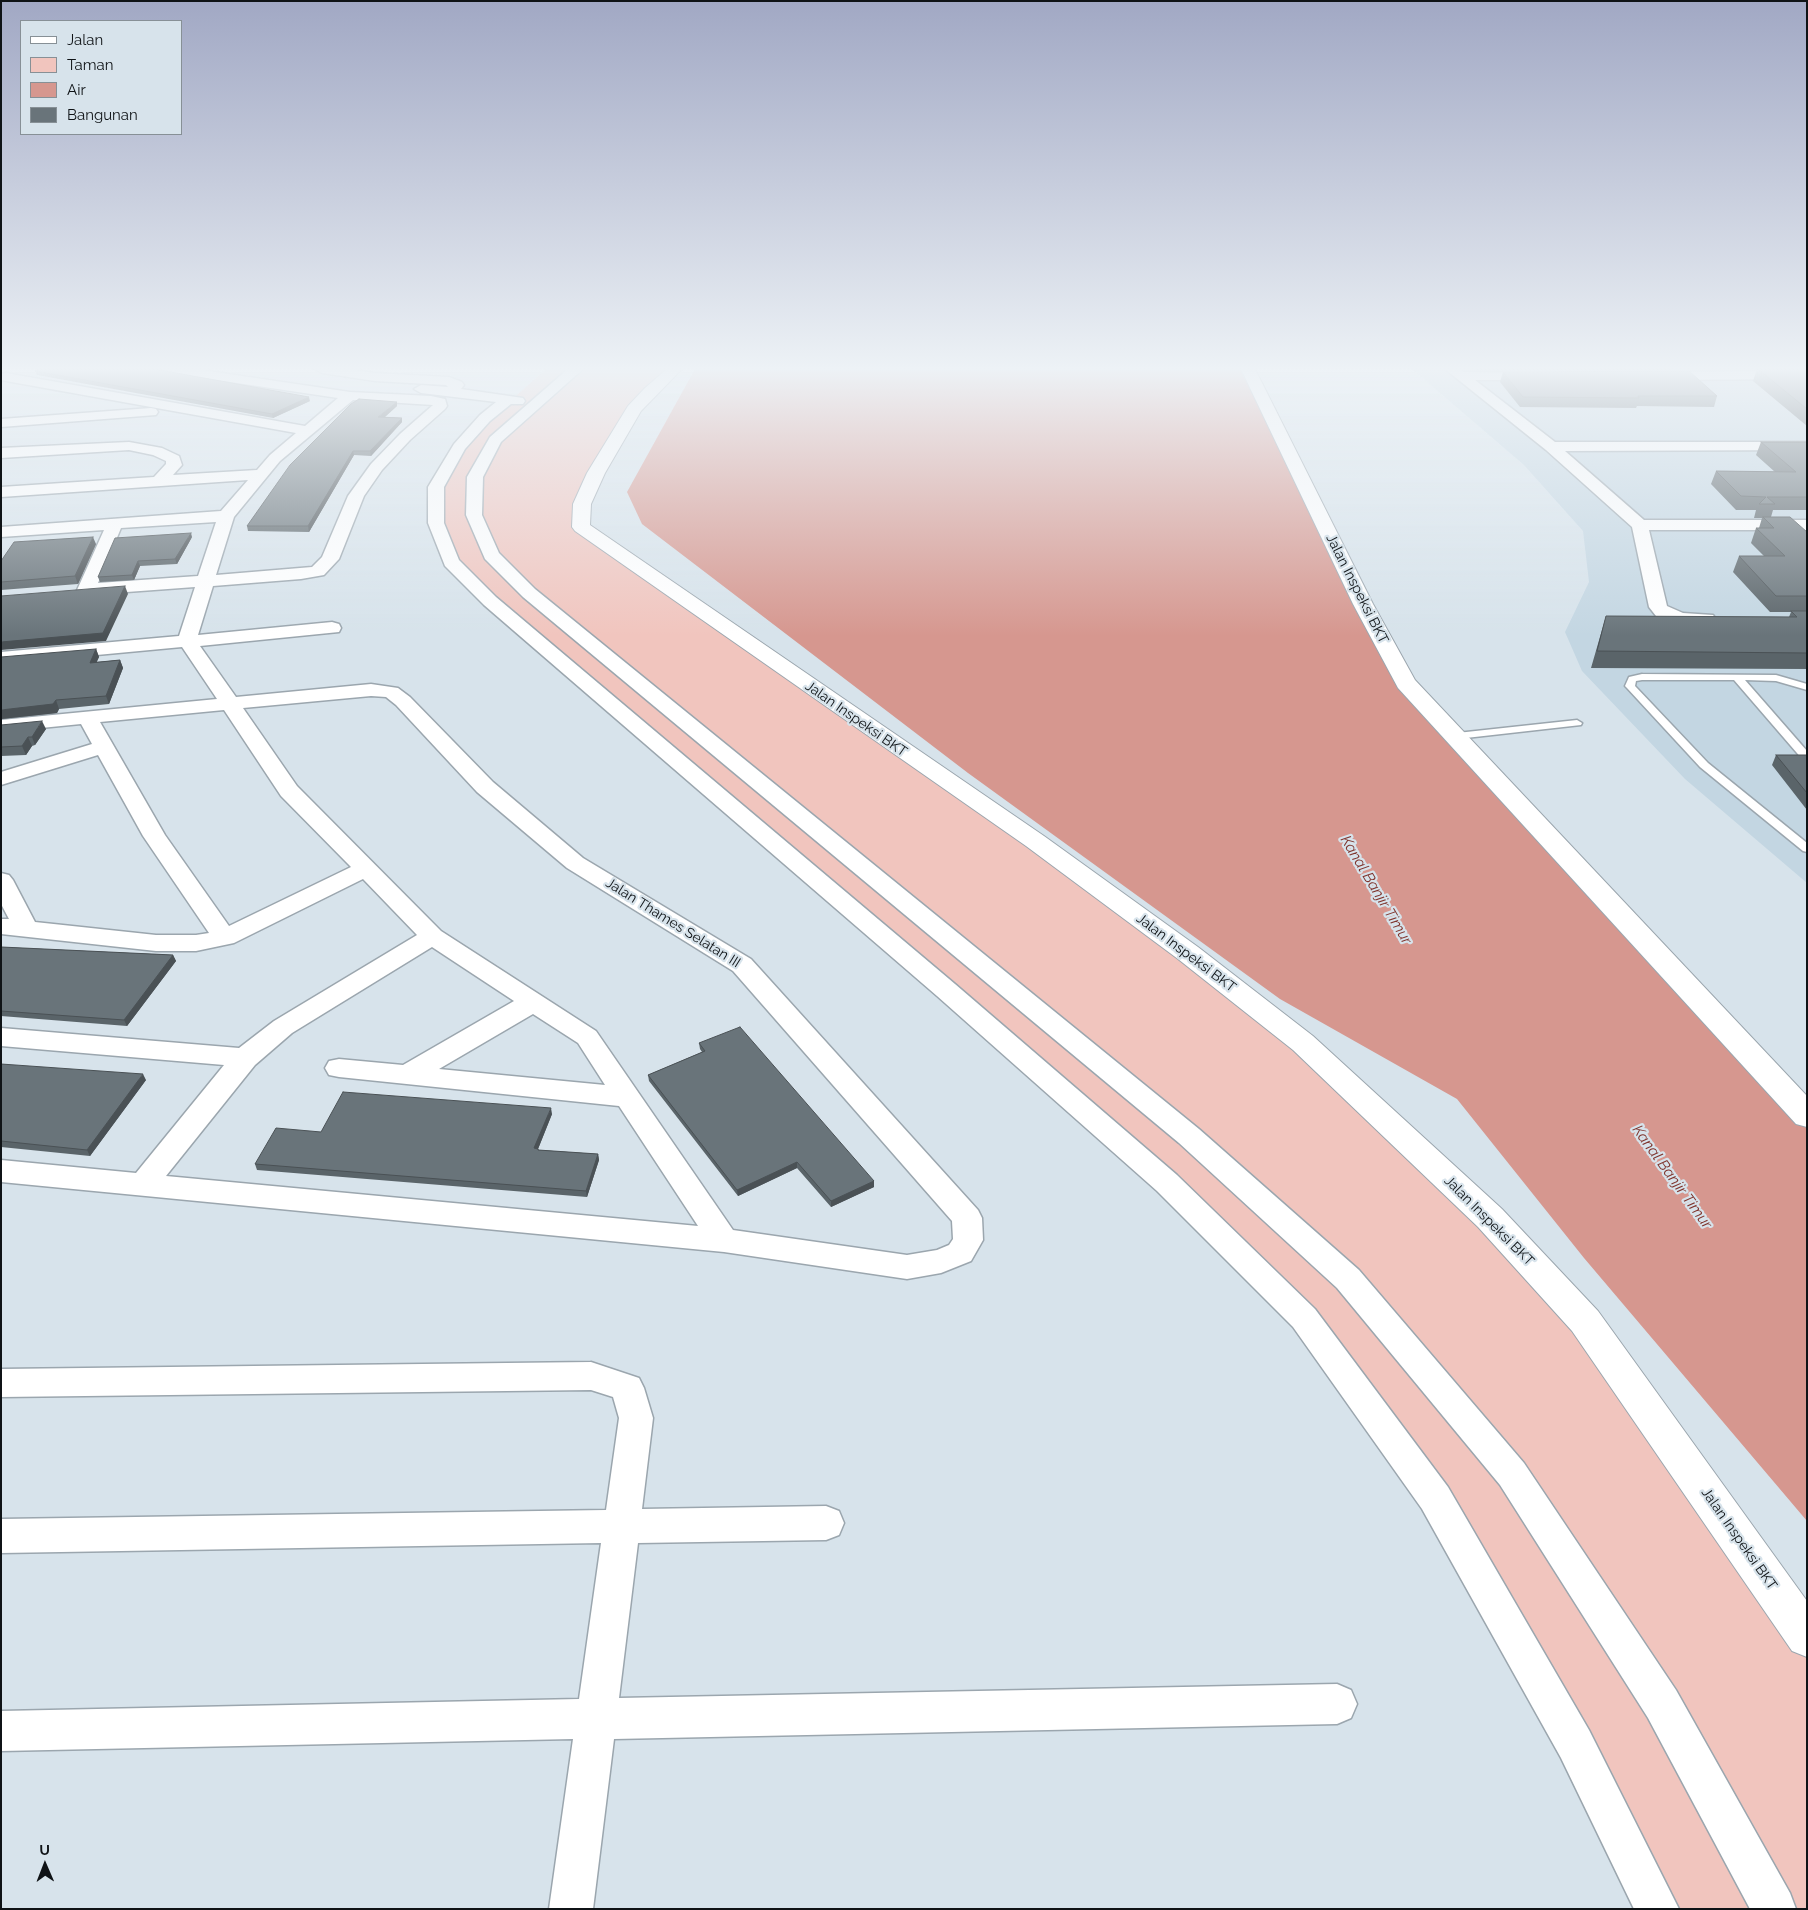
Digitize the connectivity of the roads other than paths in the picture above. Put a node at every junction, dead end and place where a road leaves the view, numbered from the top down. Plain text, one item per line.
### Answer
1 (172, 458) edge
2 (275, 458) edge
3 (385, 458) edge
4 (453, 458) edge
5 (485, 458) edge
6 (605, 458) edge
7 (1292, 458) edge
8 (1564, 458) edge
9 (262, 474) junction
10 (159, 481) junction
11 (1, 492) edge
12 (226, 516) junction
13 (115, 524) junction
14 (1640, 525) junction
15 (1807, 525) edge
16 (2, 534) edge
17 (206, 580) junction
18 (86, 590) junction
19 (67, 591) edge
20 (1723, 619) edge
21 (332, 628) dead end
22 (187, 640) junction
23 (1, 658) edge
24 (1737, 677) junction
25 (1807, 687) edge
26 (230, 704) junction
27 (88, 717) junction
28 (1577, 723) dead end
29 (1, 726) edge
30 (1457, 736) junction
31 (103, 747) junction
32 (1807, 758) edge
33 (1, 779) edge
34 (1807, 849) edge
35 (366, 869) junction
36 (1, 880) edge
37 (1, 926) edge
38 (26, 928) junction
39 (432, 936) junction
40 (225, 938) junction
41 (533, 1002) junction
42 (1, 1037) edge
43 (245, 1058) junction
44 (339, 1068) dead end
45 (407, 1075) junction
46 (628, 1097) junction
47 (1807, 1116) edge
48 (1, 1171) edge
49 (144, 1183) junction
50 (724, 1240) junction
51 (1, 1383) edge
52 (826, 1523) dead end
53 (622, 1526) junction
54 (1, 1536) edge
55 (1807, 1637) edge
56 (1336, 1704) dead end
57 (597, 1719) junction
58 (1, 1731) edge
59 (571, 1909) edge
60 (1657, 1909) edge
61 (1774, 1909) edge

1 - 10 street
2 - 9 street
3 - 17 street
4 - 60 street
5 - 61 street
6 - 55 street, Jalan Inspeksi BKT
7 - 30 street, Jalan Inspeksi BKT
8 - 14 street
9 - 10 street
9 - 12 street
10 - 11 street
12 - 13 street
12 - 17 street
13 - 16 street
13 - 18 street
14 - 15 street
14 - 20 street
17 - 18 street
17 - 22 street
18 - 19 street
21 - 22 street
22 - 23 street
22 - 26 street
24 - 25 lane
24 - 32 lane
24 - 34 lane
26 - 27 street
26 - 35 street
26 - 50 street, Jalan Thames Selatan III
27 - 29 street
27 - 31 street
28 - 30 lane
30 - 47 street, Jalan Inspeksi BKT
31 - 33 street
31 - 40 street
35 - 39 street
35 - 40 street
36 - 38 street
37 - 38 street
38 - 40 street
39 - 41 street
39 - 43 street
41 - 45 street
41 - 46 street
42 - 43 street
43 - 49 street
44 - 45 street
45 - 46 street
46 - 50 street
48 - 49 street
49 - 50 street
51 - 53 street
52 - 53 street
53 - 54 street
53 - 57 street
56 - 57 street
57 - 58 street
57 - 59 street

